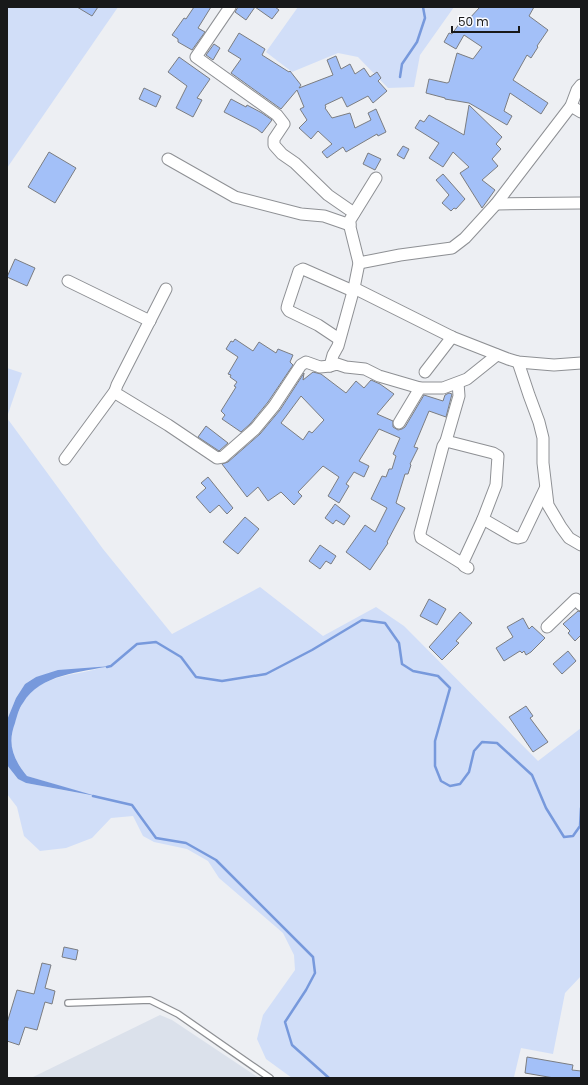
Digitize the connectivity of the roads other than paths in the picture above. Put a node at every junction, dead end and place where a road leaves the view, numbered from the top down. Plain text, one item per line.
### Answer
1 (230, 7) edge
2 (581, 85) edge
3 (571, 106) junction
4 (581, 112) edge
5 (168, 159) dead end
6 (376, 178) dead end
7 (581, 203) edge
8 (496, 204) junction
9 (354, 213) junction
10 (350, 225) junction
11 (359, 263) junction
12 (68, 282) dead end
13 (166, 289) dead end
14 (354, 290) junction
15 (150, 321) junction
16 (340, 338) junction
17 (452, 338) junction
18 (497, 355) junction
19 (518, 362) junction
20 (581, 363) edge
21 (330, 366) junction
22 (425, 372) dead end
23 (458, 382) junction
24 (420, 388) junction
25 (116, 390) junction
26 (399, 423) dead end
27 (446, 442) junction
28 (65, 459) dead end
29 (545, 489) junction
30 (483, 519) junction
31 (581, 545) edge
32 (581, 605) edge
33 (548, 627) dead end
34 (68, 1003) dead end
35 (270, 1078) edge

1 - 9 street
2 - 3 street
3 - 4 street
3 - 8 street
5 - 10 street
6 - 9 street
7 - 8 street
8 - 11 street
9 - 10 street
10 - 11 street
11 - 14 street
12 - 15 street
13 - 15 street
14 - 16 street
14 - 16 street
14 - 17 street
15 - 25 street
16 - 21 street
17 - 18 street
17 - 22 street
18 - 19 street
18 - 23 street
19 - 20 street
19 - 29 street
21 - 24 street
21 - 25 street
23 - 24 street
23 - 27 street
24 - 26 street
25 - 28 street
27 - 30 street
27 - 30 street
29 - 30 street
29 - 31 street
32 - 33 street
34 - 35 lane

